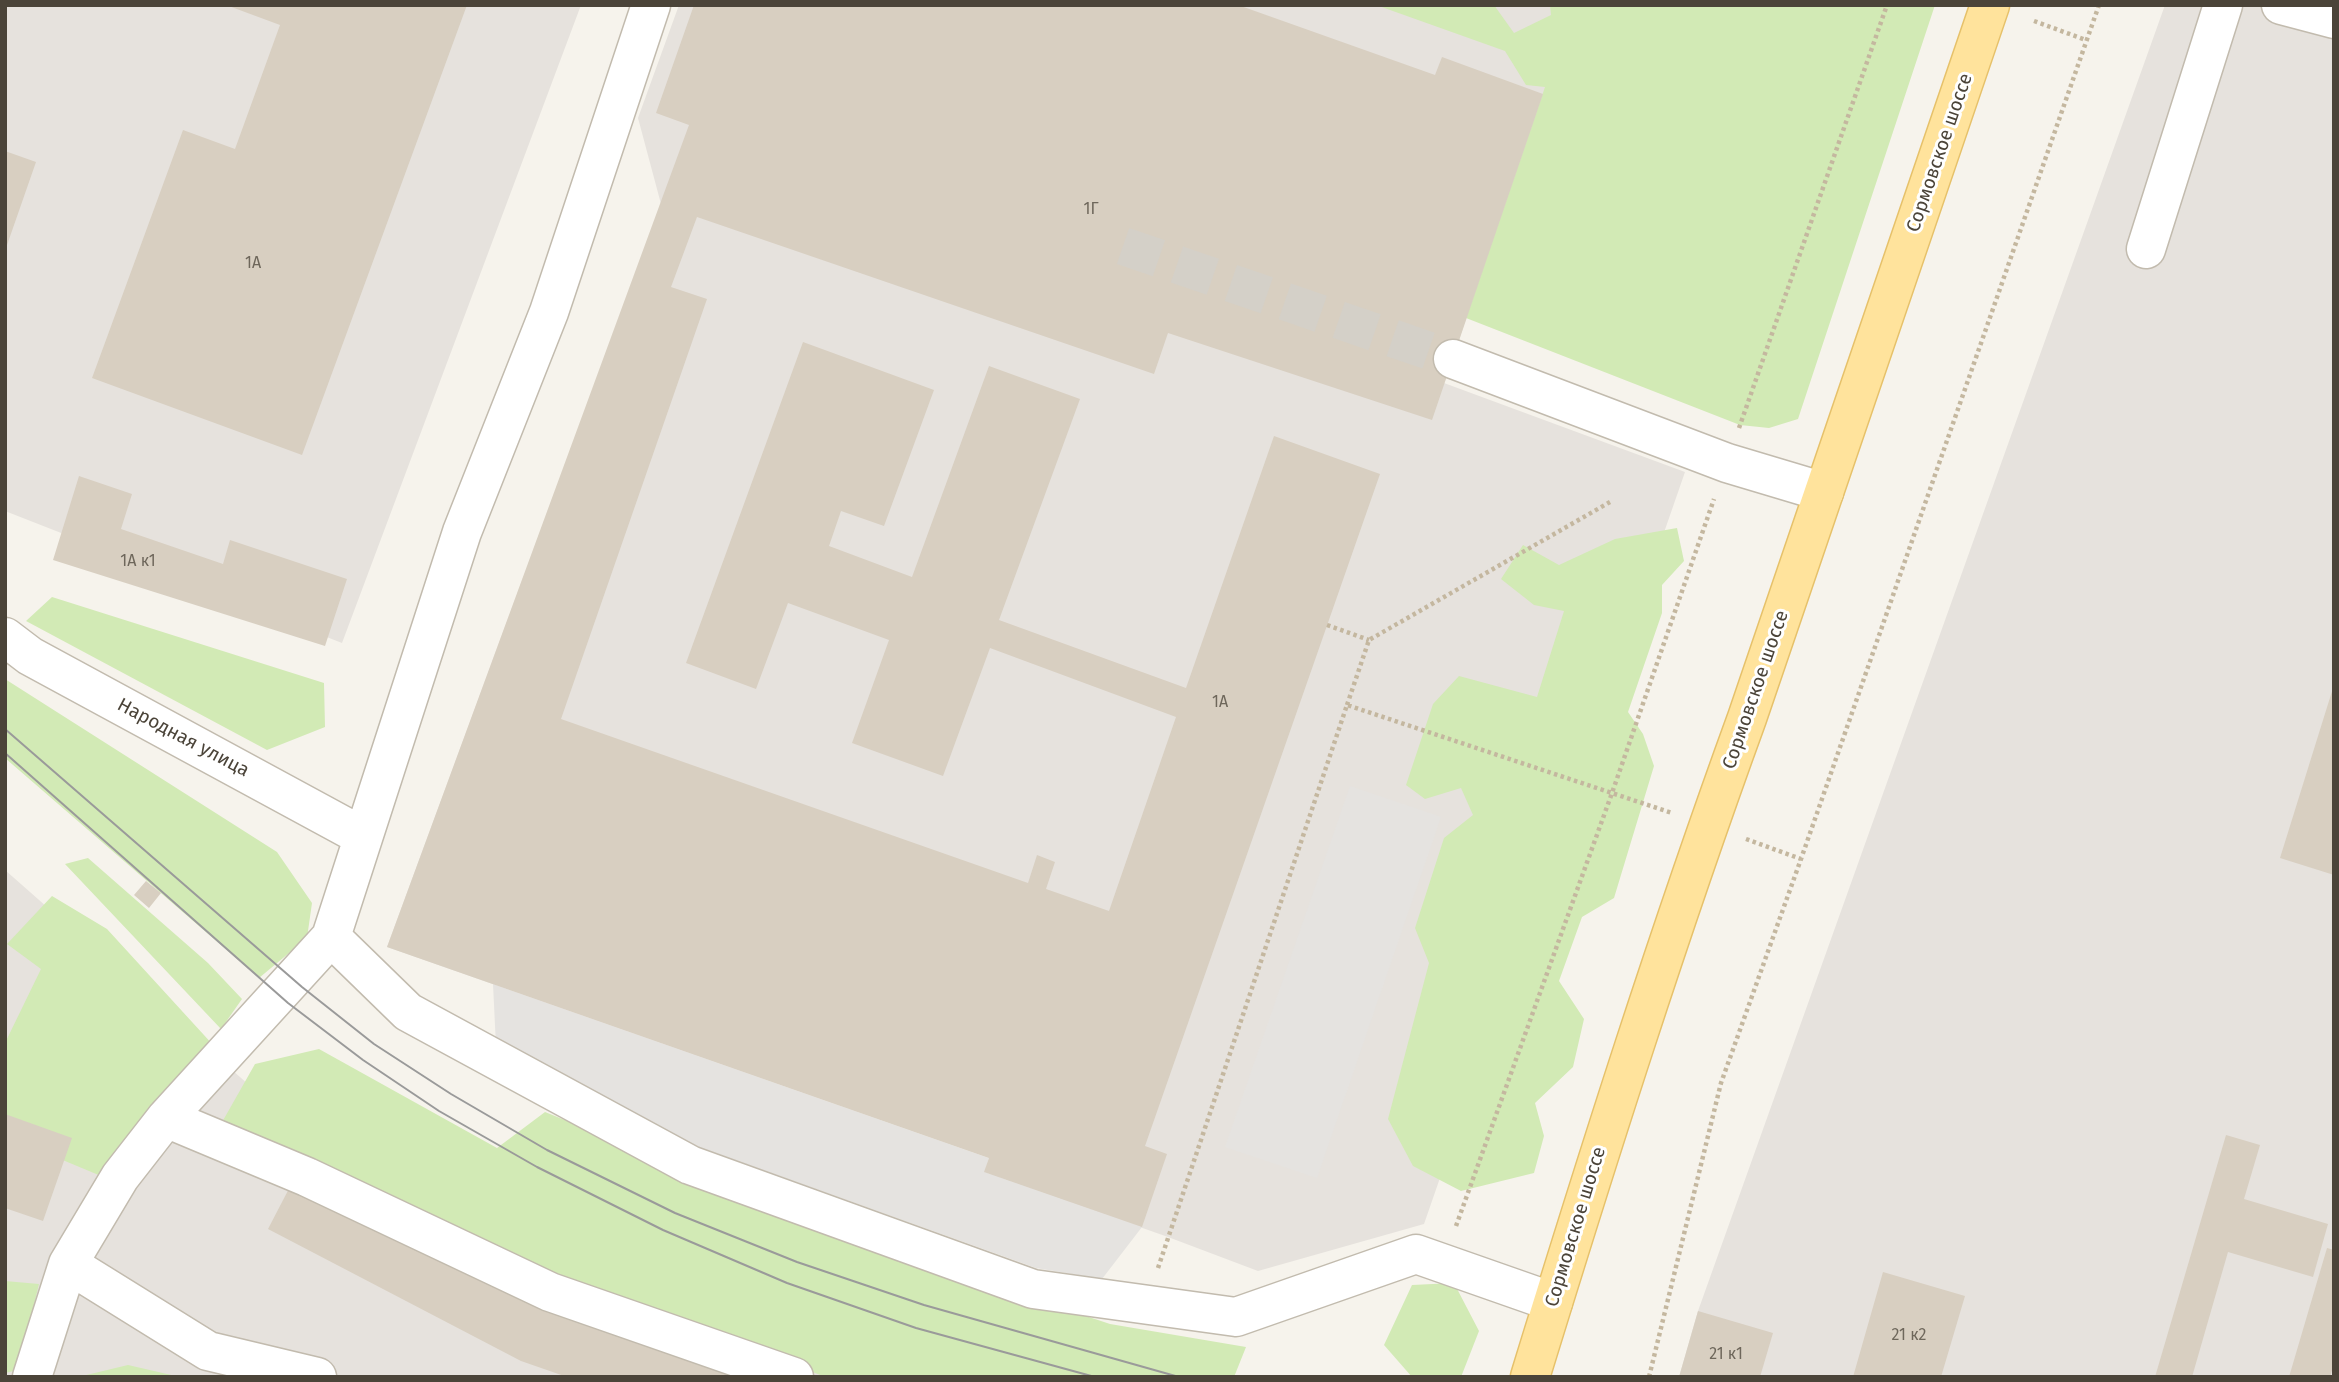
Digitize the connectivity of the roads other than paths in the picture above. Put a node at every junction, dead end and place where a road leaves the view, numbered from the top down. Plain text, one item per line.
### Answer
1 (651, 5) edge
2 (1990, 5) edge
3 (2223, 5) edge
4 (2281, 5) edge
5 (2334, 19) edge
6 (2146, 249) dead end
7 (1453, 359) tunnel mouth
8 (1824, 492) junction
9 (5, 637) edge
10 (362, 836) junction
11 (331, 937) junction
12 (166, 1118) junction
13 (68, 1264) junction
14 (1553, 1302) junction
15 (32, 1377) edge
16 (317, 1377) edge
17 (794, 1377) edge
18 (1530, 1377) edge

1 - 10 street
2 - 8 main road, Сормовское шоссе
3 - 6 street
4 - 5 street
7 - 8 street
8 - 14 main road, Сормовское шоссе
9 - 10 street, Народная улица
10 - 11 street
11 - 12 street
11 - 14 street
12 - 13 street
12 - 17 street
13 - 15 street
13 - 16 street
14 - 18 main road, Сормовское шоссе

